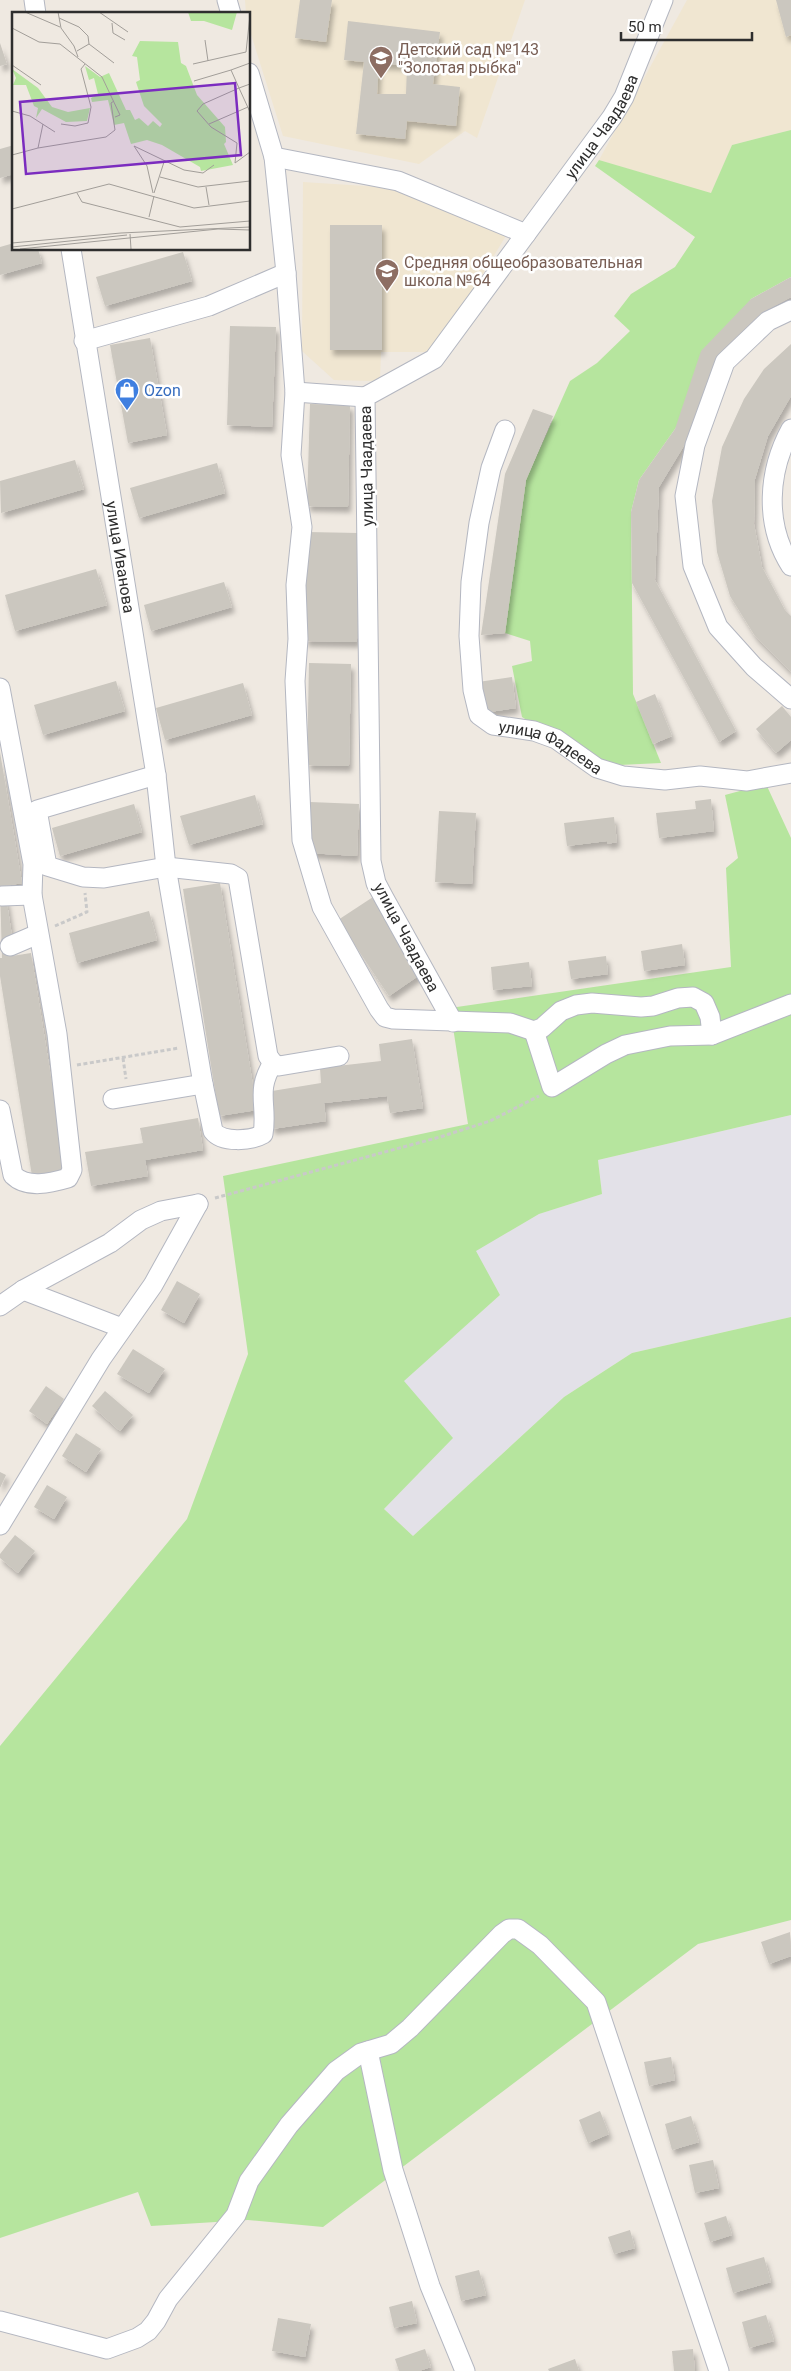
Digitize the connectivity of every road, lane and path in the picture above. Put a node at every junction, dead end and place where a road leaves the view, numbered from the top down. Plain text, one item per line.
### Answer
1 (662, 0) edge
2 (250, 77) edge
3 (274, 157) junction
4 (526, 234) junction
5 (71, 250) edge
6 (286, 273) junction
7 (791, 310) edge
8 (84, 341) junction
9 (295, 392) junction
10 (365, 396) junction
11 (791, 429) edge
12 (505, 430) dead end
13 (791, 566) edge
14 (0, 688) edge
15 (791, 700) edge
16 (791, 773) edge
17 (156, 775) junction
18 (166, 867) junction
19 (83, 877) junction
20 (32, 895) junction
21 (2, 896) dead end
22 (38, 934) junction
23 (4, 948) edge
24 (791, 1004) edge
25 (453, 1022) junction
26 (534, 1031) junction
27 (712, 1035) junction
28 (170, 1050) dead end
29 (339, 1056) dead end
30 (123, 1058) junction
31 (273, 1063) junction
32 (71, 1066) dead end
33 (126, 1075) dead end
34 (203, 1084) junction
35 (552, 1087) junction
36 (113, 1099) dead end
37 (0, 1110) edge
38 (212, 1199) dead end
39 (22, 1290) junction
40 (0, 1306) edge
41 (122, 1328) junction
42 (0, 1524) edge
43 (368, 2051) junction
44 (0, 2321) edge
45 (465, 2371) edge
46 (719, 2371) edge

1 - 4 street, улица Чаадаева
2 - 3 street
3 - 4 street
3 - 6 street
4 - 10 street, улица Чаадаева
5 - 8 street, улица Иванова
6 - 8 street
6 - 9 street
7 - 15 street
8 - 17 street, улица Иванова
9 - 10 street
9 - 25 street
10 - 25 street, улица Чаадаева
11 - 13 street
12 - 16 street, улица Фадеева
14 - 20 street
17 - 18 street, улица Иванова
17 - 19 street
18 - 19 street
18 - 31 street
18 - 34 street, улица Иванова
19 - 22 path
20 - 21 street
20 - 22 street
22 - 23 street
22 - 37 street
24 - 27 street
25 - 26 street
26 - 27 street
26 - 35 street
27 - 35 street
28 - 30 path
29 - 31 street
30 - 32 path
30 - 33 path
31 - 34 street, улица Иванова
34 - 36 street
35 - 38 path
39 - 40 street
39 - 41 street
39 - 41 street
41 - 42 street
43 - 44 street
43 - 45 street
43 - 46 street

